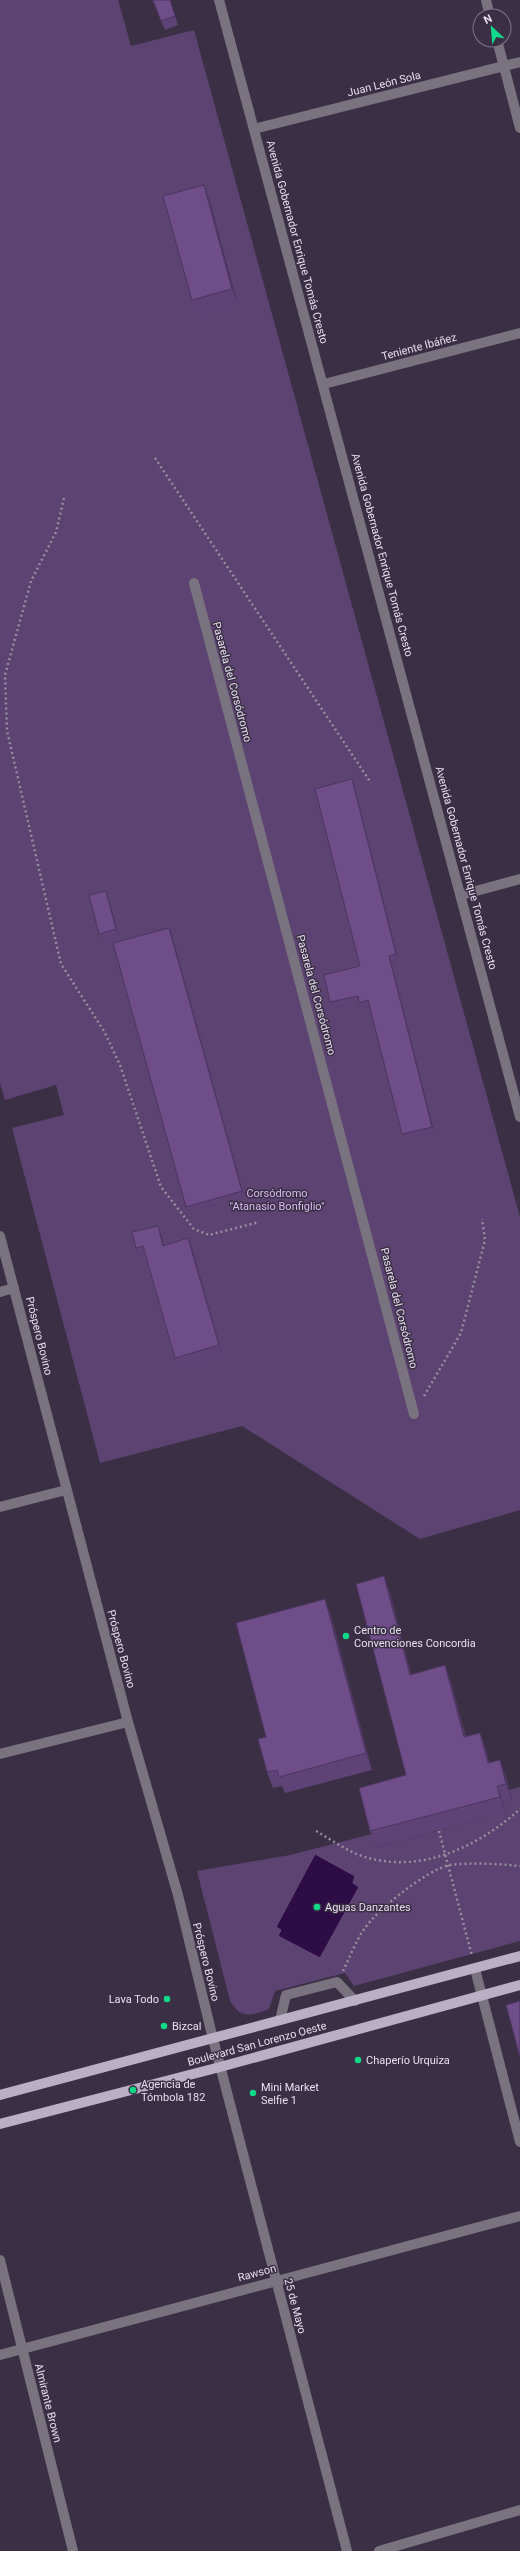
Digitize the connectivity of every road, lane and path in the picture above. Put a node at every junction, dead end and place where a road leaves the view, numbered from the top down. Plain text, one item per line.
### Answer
1 (219, 0) edge
2 (499, 48) edge
3 (520, 62) edge
4 (504, 66) junction
5 (520, 128) edge
6 (254, 129) junction
7 (520, 333) edge
8 (324, 384) junction
9 (155, 458) dead end
10 (64, 498) dead end
11 (194, 583) dead end
12 (371, 783) dead end
13 (520, 879) edge
14 (460, 895) junction
15 (520, 1117) edge
16 (482, 1219) dead end
17 (259, 1222) dead end
18 (0, 1236) edge
19 (14, 1288) junction
20 (0, 1292) edge
21 (414, 1414) joint
22 (66, 1490) junction
23 (0, 1507) edge
24 (128, 1722) junction
25 (0, 1754) edge
26 (520, 1809) edge
27 (439, 1830) edge
28 (316, 1831) dead end
29 (446, 1856) junction
30 (448, 1866) junction
31 (520, 1866) edge
32 (520, 1956) edge
33 (475, 1969) junction
34 (337, 1982) junction
35 (520, 1985) edge
36 (482, 1996) junction
37 (355, 2001) junction
38 (280, 2020) junction
39 (213, 2039) junction
40 (220, 2067) junction
41 (0, 2095) edge
42 (0, 2124) edge
43 (520, 2142) edge
44 (520, 2216) edge
45 (0, 2260) edge
46 (276, 2281) junction
47 (22, 2349) junction
48 (0, 2354) edge
49 (520, 2510) edge
50 (73, 2551) edge
51 (347, 2551) edge
52 (379, 2551) edge

1 - 6 street, Avenida Gobernador Enrique Tomás Cresto
2 - 4 street
3 - 4 street, Juan León Sola
4 - 5 street
4 - 6 street, Juan León Sola
6 - 8 street, Avenida Gobernador Enrique Tomás Cresto
7 - 8 street, Teniente Ibáñez
8 - 14 street, Avenida Gobernador Enrique Tomás Cresto
9 - 12 path
10 - 17 path
11 - 21 street, Pasarela del Corsódromo
13 - 14 street
14 - 15 street, Avenida Gobernador Enrique Tomás Cresto
16 - 21 path
18 - 19 street, Próspero Bovino
19 - 20 street
19 - 22 street, Próspero Bovino
22 - 23 street
22 - 24 street, Próspero Bovino
24 - 25 street
24 - 39 street, Próspero Bovino
26 - 29 path
27 - 29 path
28 - 29 path
29 - 30 path
30 - 31 path
30 - 33 path
30 - 34 path
32 - 33 main road, Boulevard San Lorenzo Oeste
33 - 36 street
33 - 37 main road, Boulevard San Lorenzo Oeste
34 - 37 street
34 - 38 street
35 - 36 main road, Boulevard San Lorenzo Oeste
36 - 40 main road, Boulevard San Lorenzo Oeste
36 - 43 street
37 - 38 main road, Boulevard San Lorenzo Oeste
38 - 39 main road, Boulevard San Lorenzo Oeste
39 - 40 street, Próspero Bovino
39 - 41 main road, Boulevard San Lorenzo Oeste
40 - 42 main road, Boulevard San Lorenzo Oeste
40 - 46 street, 25 de Mayo
44 - 46 street, Rawson
45 - 47 street, Almirante Brown
46 - 47 street, Rawson
46 - 51 street, 25 de Mayo
47 - 48 street, Rawson
47 - 50 street, Almirante Brown
49 - 52 street

